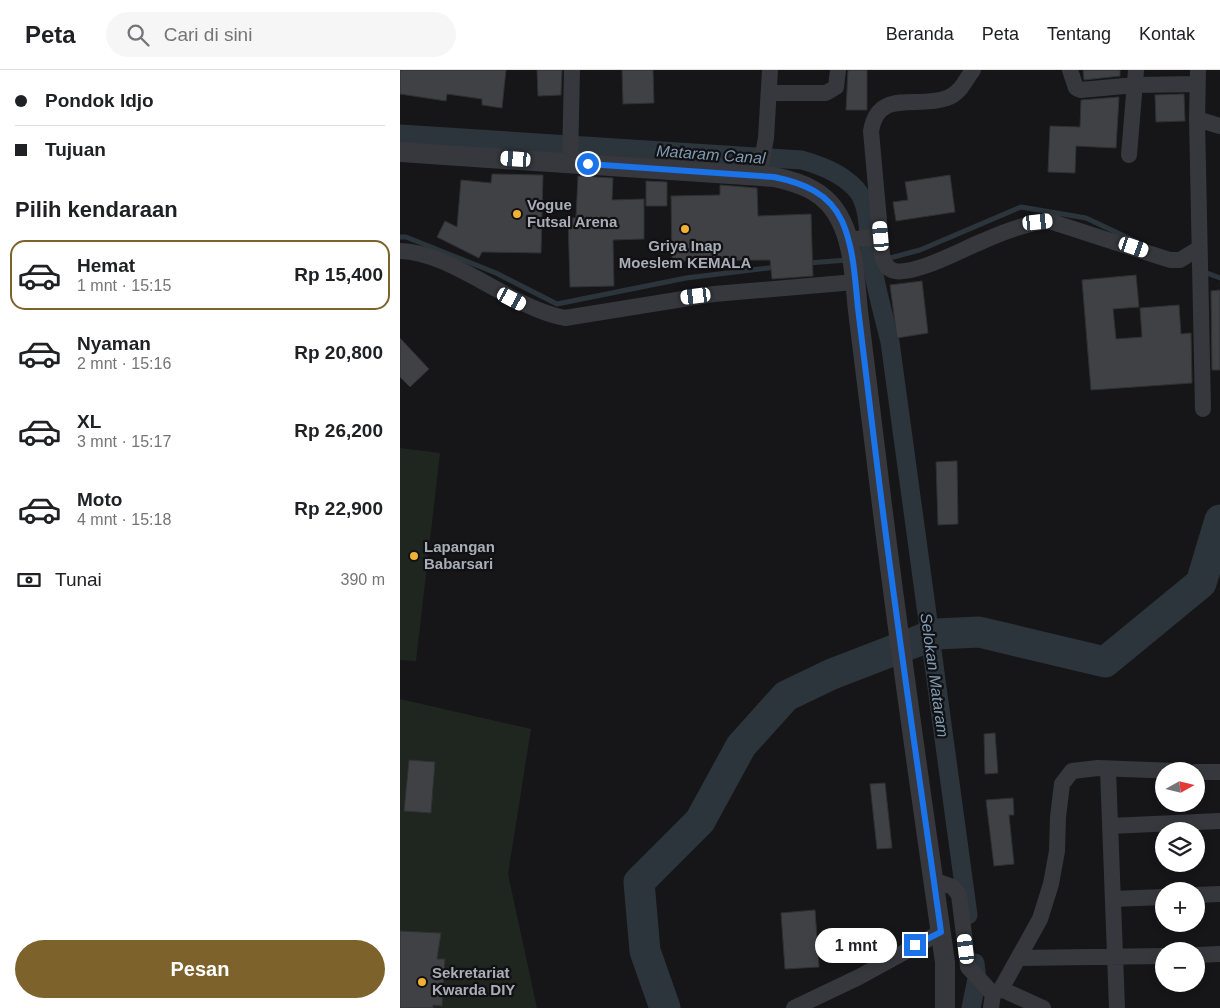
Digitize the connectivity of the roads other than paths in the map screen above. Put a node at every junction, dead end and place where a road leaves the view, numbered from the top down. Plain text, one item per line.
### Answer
1 (572, 70) edge
2 (770, 70) edge
3 (838, 70) edge
4 (973, 70) edge
5 (1070, 70) edge
6 (1198, 77) edge
7 (1136, 78) edge
8 (770, 93) junction
9 (1197, 119) junction
10 (1220, 126) edge
11 (400, 152) edge
12 (1129, 155) dead end
13 (571, 158) junction
14 (761, 170) junction
15 (862, 240) junction
16 (400, 251) edge
17 (1198, 257) junction
18 (854, 277) junction
19 (1203, 409) dead end
20 (1108, 770) junction
21 (1155, 771) edge
22 (1205, 772) edge
23 (1220, 772) edge
24 (1220, 821) edge
25 (1110, 826) junction
26 (933, 880) junction
27 (1220, 894) edge
28 (1205, 895) edge
29 (1155, 897) edge
30 (1113, 899) junction
31 (941, 932) junction
32 (1220, 954) edge
33 (1205, 955) edge
34 (1155, 956) edge
35 (1115, 957) junction
36 (1018, 958) junction
37 (993, 994) edge
38 (794, 1008) edge
39 (945, 1008) edge
40 (1043, 1008) edge
41 (1117, 1008) edge

1 - 13 street
2 - 8 street
3 - 8 street
4 - 15 street
5 - 7 street
6 - 7 street
6 - 9 street
7 - 12 street
8 - 14 street
9 - 10 street
9 - 17 street
11 - 13 street
13 - 14 street
14 - 15 street
15 - 17 street
15 - 18 street
16 - 18 street
17 - 19 street
18 - 26 street
20 - 21 street
20 - 25 street
20 - 36 street
22 - 23 street
24 - 25 street
25 - 30 street
26 - 31 street
26 - 37 street
27 - 28 street
29 - 30 street
30 - 35 street
31 - 38 street
31 - 39 street
32 - 33 street
34 - 35 street
35 - 36 street
35 - 41 street
36 - 37 street
37 - 40 street

